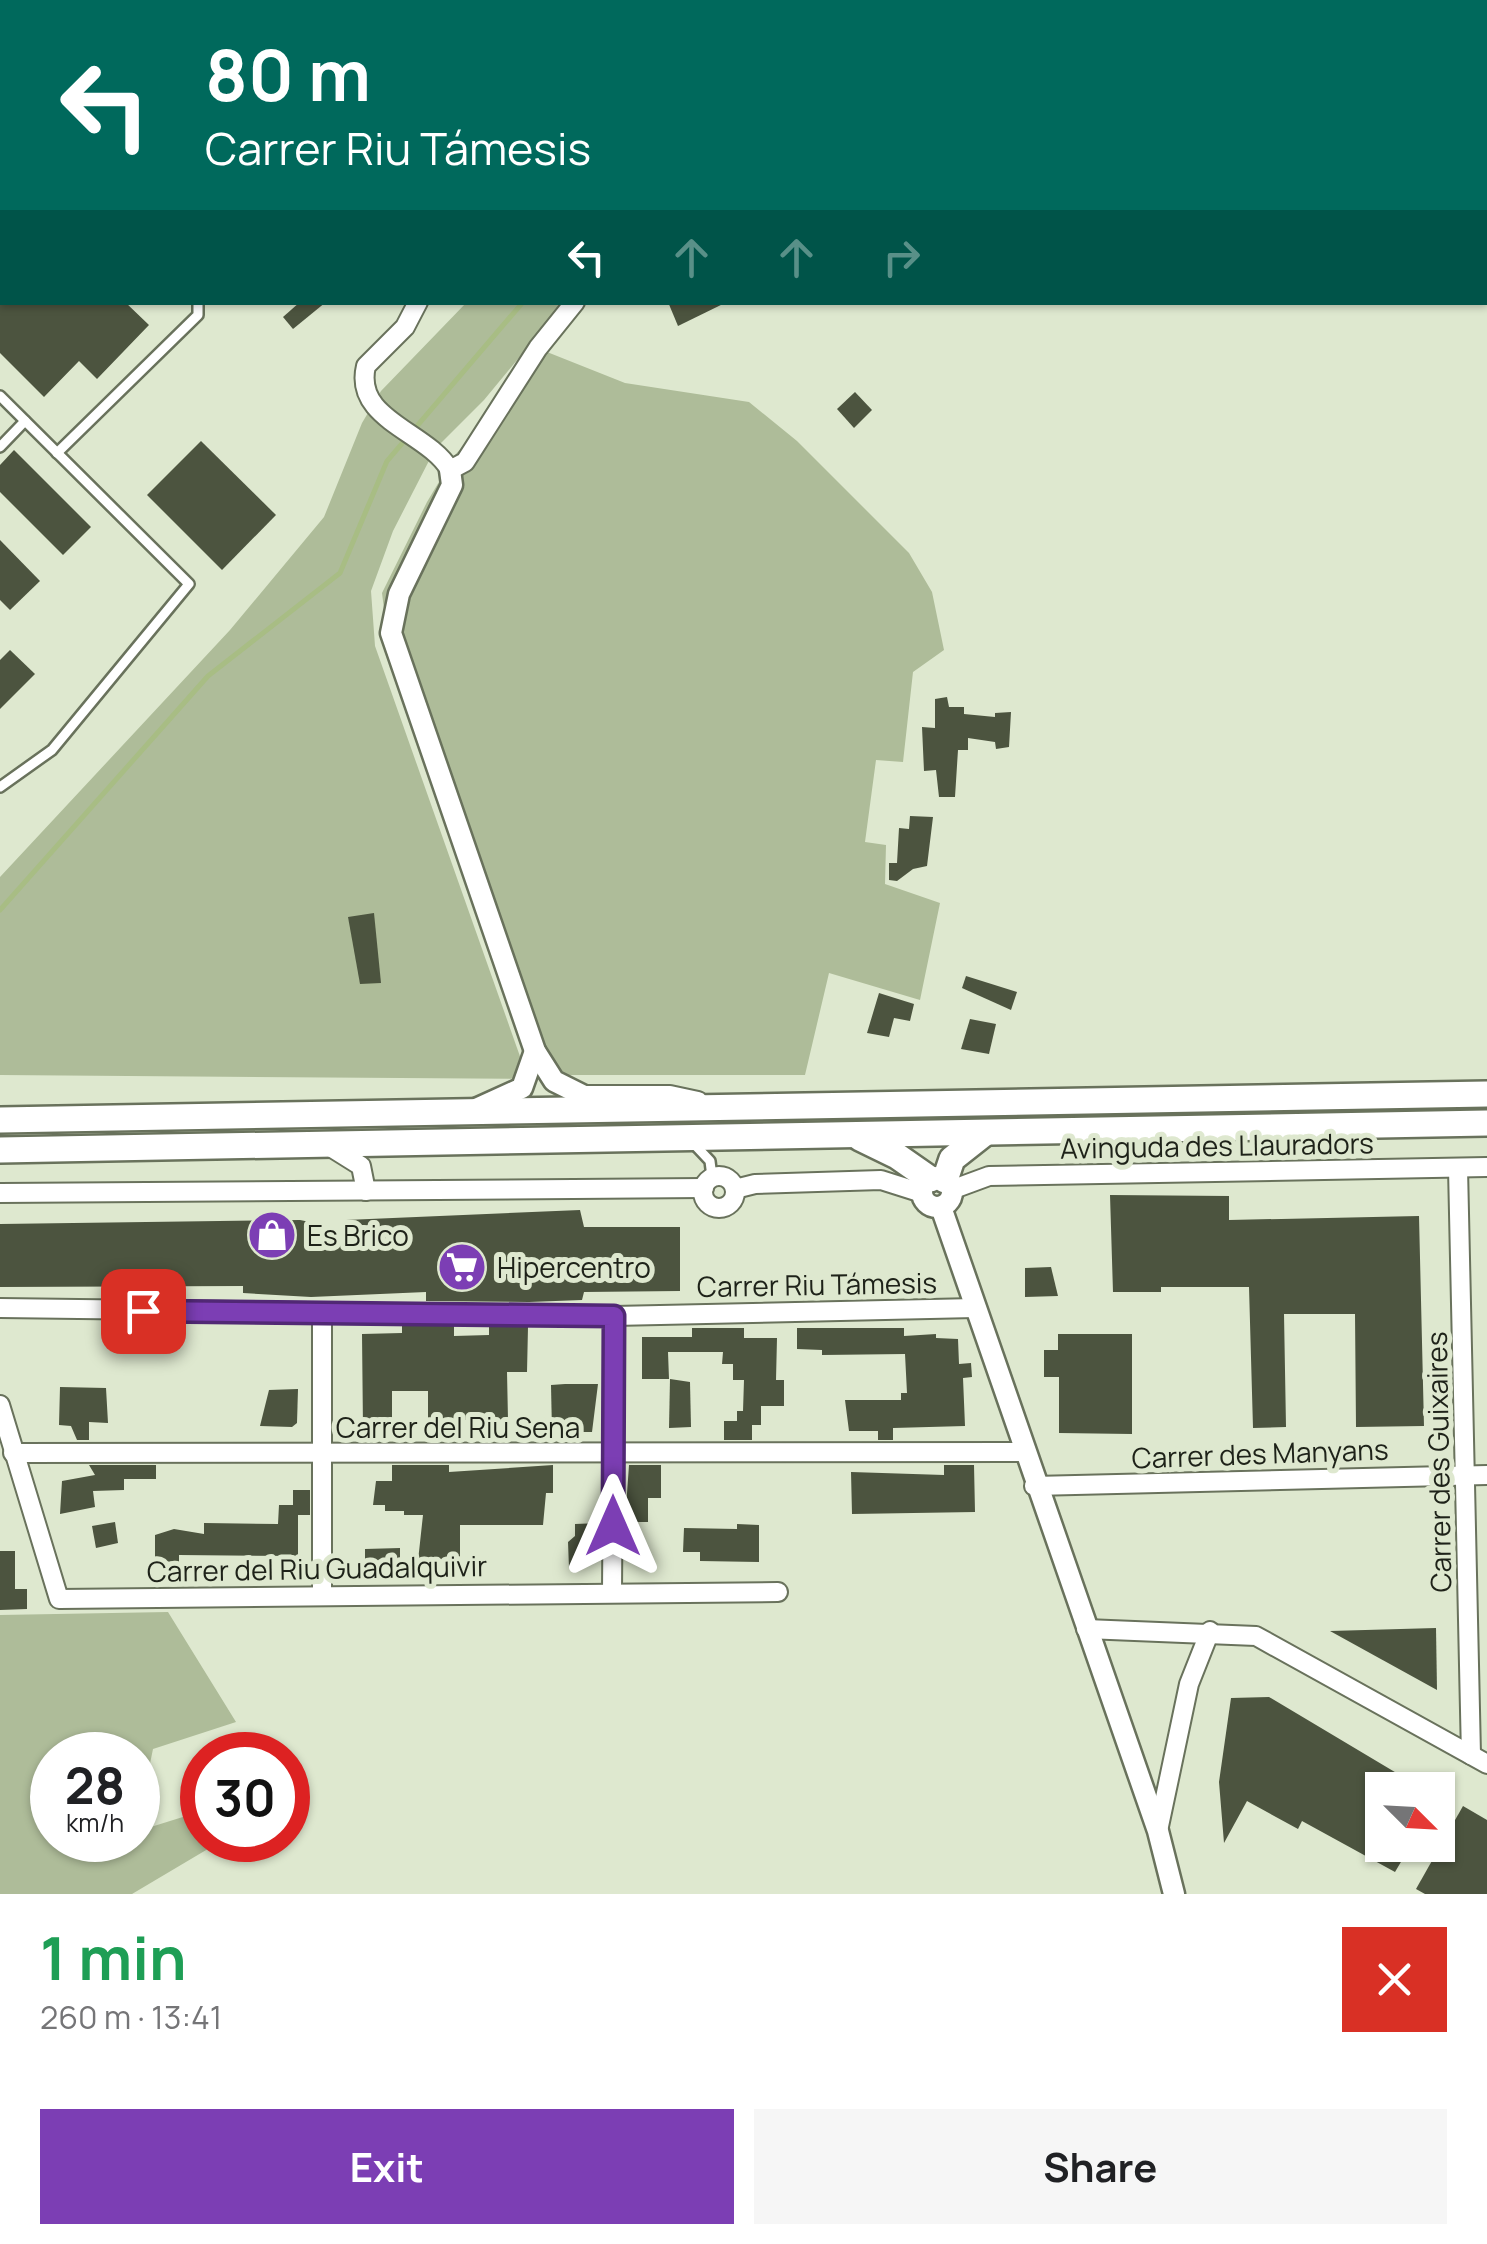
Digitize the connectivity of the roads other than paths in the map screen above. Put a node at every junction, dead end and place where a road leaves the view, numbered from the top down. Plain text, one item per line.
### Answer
1 (198, 305) edge
2 (417, 305) edge
3 (573, 305) edge
4 (0, 396) edge
5 (25, 421) junction
6 (0, 447) edge
7 (57, 453) junction
8 (450, 470) junction
9 (0, 786) edge
10 (536, 1051) junction
11 (1487, 1094) edge
12 (582, 1095) joint
13 (728, 1107) junction
14 (468, 1111) junction
15 (0, 1120) edge
16 (1487, 1123) edge
17 (987, 1132) junction
18 (850, 1134) junction
19 (684, 1137) junction
20 (324, 1144) junction
21 (0, 1150) edge
22 (1487, 1167) edge
23 (1458, 1168) junction
24 (708, 1183) junction
25 (735, 1189) junction
26 (938, 1190) junction
27 (366, 1191) junction
28 (0, 1194) edge
29 (0, 1308) edge
30 (975, 1308) junction
31 (322, 1315) junction
32 (614, 1316) junction
33 (0, 1405) edge
34 (1022, 1452) junction
35 (13, 1453) junction
36 (613, 1453) junction
37 (322, 1455) junction
38 (1487, 1475) edge
39 (1467, 1476) junction
40 (1034, 1486) junction
41 (612, 1592) junction
42 (778, 1592) dead end
43 (322, 1594) junction
44 (1086, 1629) junction
45 (1210, 1631) junction
46 (1479, 1759) edge
47 (1158, 1830) junction
48 (1174, 1894) edge

1 - 7 lane
2 - 8 street
3 - 8 street
4 - 5 lane
5 - 6 lane
5 - 7 lane
7 - 9 lane
8 - 10 street
10 - 12 street
10 - 14 street
11 - 13 main road
12 - 13 street
13 - 14 main road
14 - 15 main road
16 - 17 main road
17 - 18 main road
17 - 26 main road
18 - 19 main road
18 - 26 main road
19 - 20 main road
19 - 24 lane
20 - 21 main road
20 - 27 street
22 - 23 street, Avinguda des Llauradors
23 - 26 street, Avinguda des Llauradors
23 - 39 street, Carrer des Guixaires
24 - 25 street
24 - 25 street
24 - 27 street
25 - 26 street
26 - 30 street
27 - 28 street
29 - 31 street, Carrer Riu Támesis
30 - 32 street, Carrer Riu Támesis
30 - 34 street
31 - 32 street, Carrer Riu Támesis
31 - 37 street
32 - 36 street
33 - 35 street, Carrer del Riu Guadalquivir
34 - 36 street, Carrer del Riu Sena
34 - 40 street
35 - 37 street, Carrer del Riu Sena
35 - 43 street, Carrer del Riu Guadalquivir
36 - 37 street, Carrer del Riu Sena
36 - 41 street
37 - 43 street
38 - 39 street, Carrer des Manyans
39 - 40 street, Carrer des Manyans
39 - 46 street, Carrer des Guixaires
40 - 44 street
41 - 42 street, Carrer del Riu Guadalquivir
41 - 43 street, Carrer del Riu Guadalquivir
44 - 45 street
44 - 47 street
45 - 46 street
45 - 47 street
47 - 48 street

